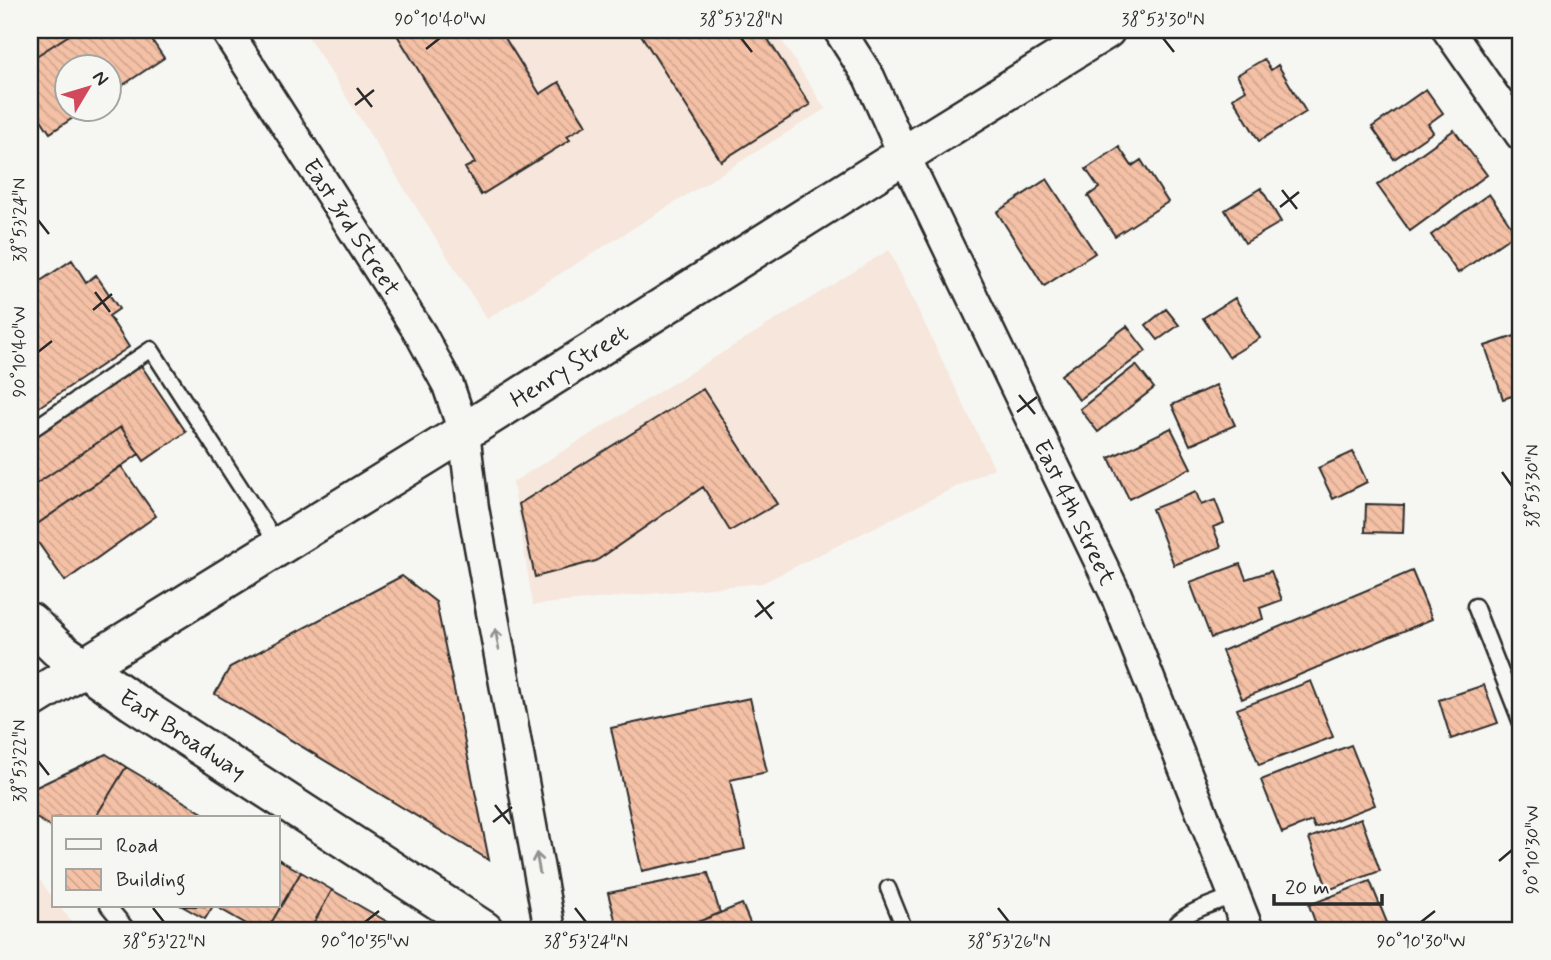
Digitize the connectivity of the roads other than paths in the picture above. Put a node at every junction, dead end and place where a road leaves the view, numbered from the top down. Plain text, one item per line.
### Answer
1 (226, 30) edge
2 (839, 30) edge
3 (1107, 30) edge
4 (1448, 30) edge
5 (1521, 135) edge
6 (904, 155) junction
7 (30, 431) edge
8 (464, 432) junction
9 (278, 546) junction
10 (1475, 606) dead end
11 (30, 622) edge
12 (83, 666) junction
13 (30, 699) edge
14 (1521, 723) edge
15 (888, 888) dead end
16 (1235, 895) junction
17 (109, 908) edge
18 (128, 930) edge
19 (484, 930) edge
20 (550, 930) edge
21 (905, 930) edge
22 (1172, 930) edge
23 (1248, 930) edge

1 - 8 street, East 3rd Street
2 - 6 street, East 4th Street
3 - 6 street, Henry Street
4 - 5 street
6 - 8 street, Henry Street
6 - 16 street, East 4th Street
7 - 9 lane
8 - 9 street, Henry Street
20 -> 8 street, East 3rd Street
9 - 12 street, Henry Street
10 - 14 lane
11 - 12 street, East Broadway
12 - 13 street, Henry Street
12 - 19 street, East Broadway
15 - 21 lane
16 - 22 lane
16 - 23 street, East 4th Street
17 - 18 lane

